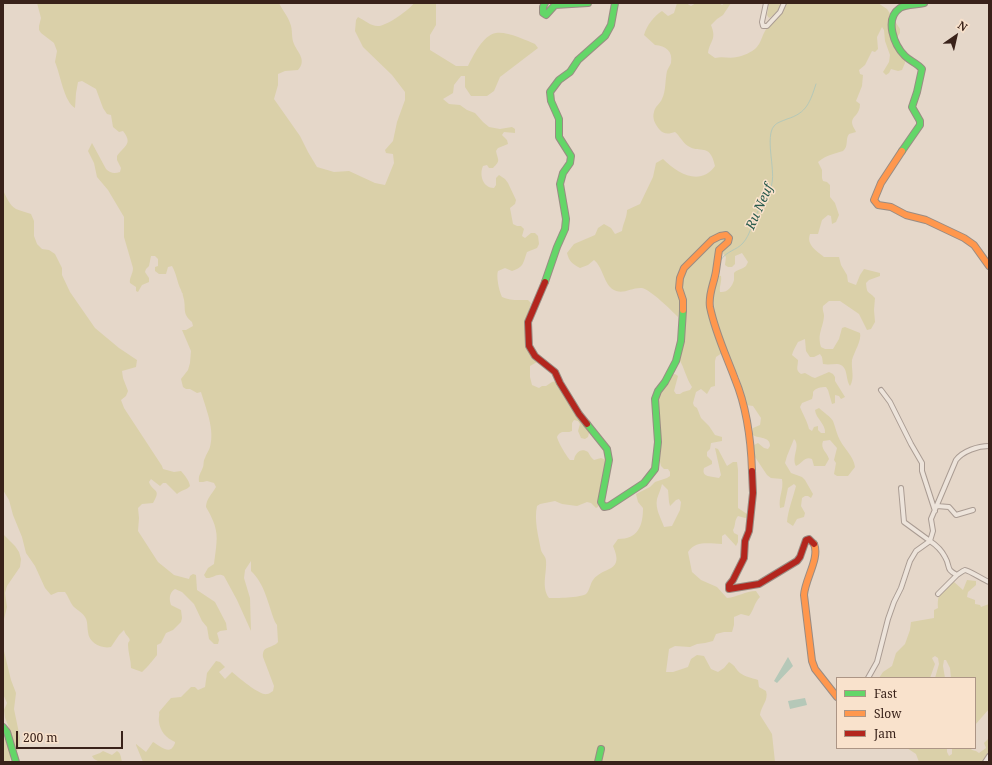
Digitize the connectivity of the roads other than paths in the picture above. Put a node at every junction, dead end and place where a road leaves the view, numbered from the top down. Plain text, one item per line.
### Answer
1 (545, 3) edge
2 (588, 3) edge
3 (615, 3) edge
4 (766, 3) edge
5 (784, 3) edge
6 (924, 3) edge
7 (989, 266) edge
8 (881, 390) dead end
9 (989, 446) edge
10 (901, 488) dead end
11 (937, 506) junction
12 (973, 510) dead end
13 (935, 511) junction
14 (930, 541) junction
15 (957, 575) junction
16 (989, 582) edge
17 (938, 594) dead end
18 (869, 677) edge
19 (836, 696) edge
20 (3, 727) edge
21 (601, 749) dead end
22 (989, 756) edge
23 (16, 762) edge
24 (598, 762) edge
25 (985, 762) edge

1 - 2 street
3 - 19 street
4 - 5 street
6 - 7 street
8 - 13 street
9 - 11 street
10 - 14 street
11 - 12 street
11 - 13 street
13 - 14 street
14 - 15 street
14 - 18 street
15 - 16 street
15 - 17 street
20 - 23 street
21 - 24 street
22 - 25 street

